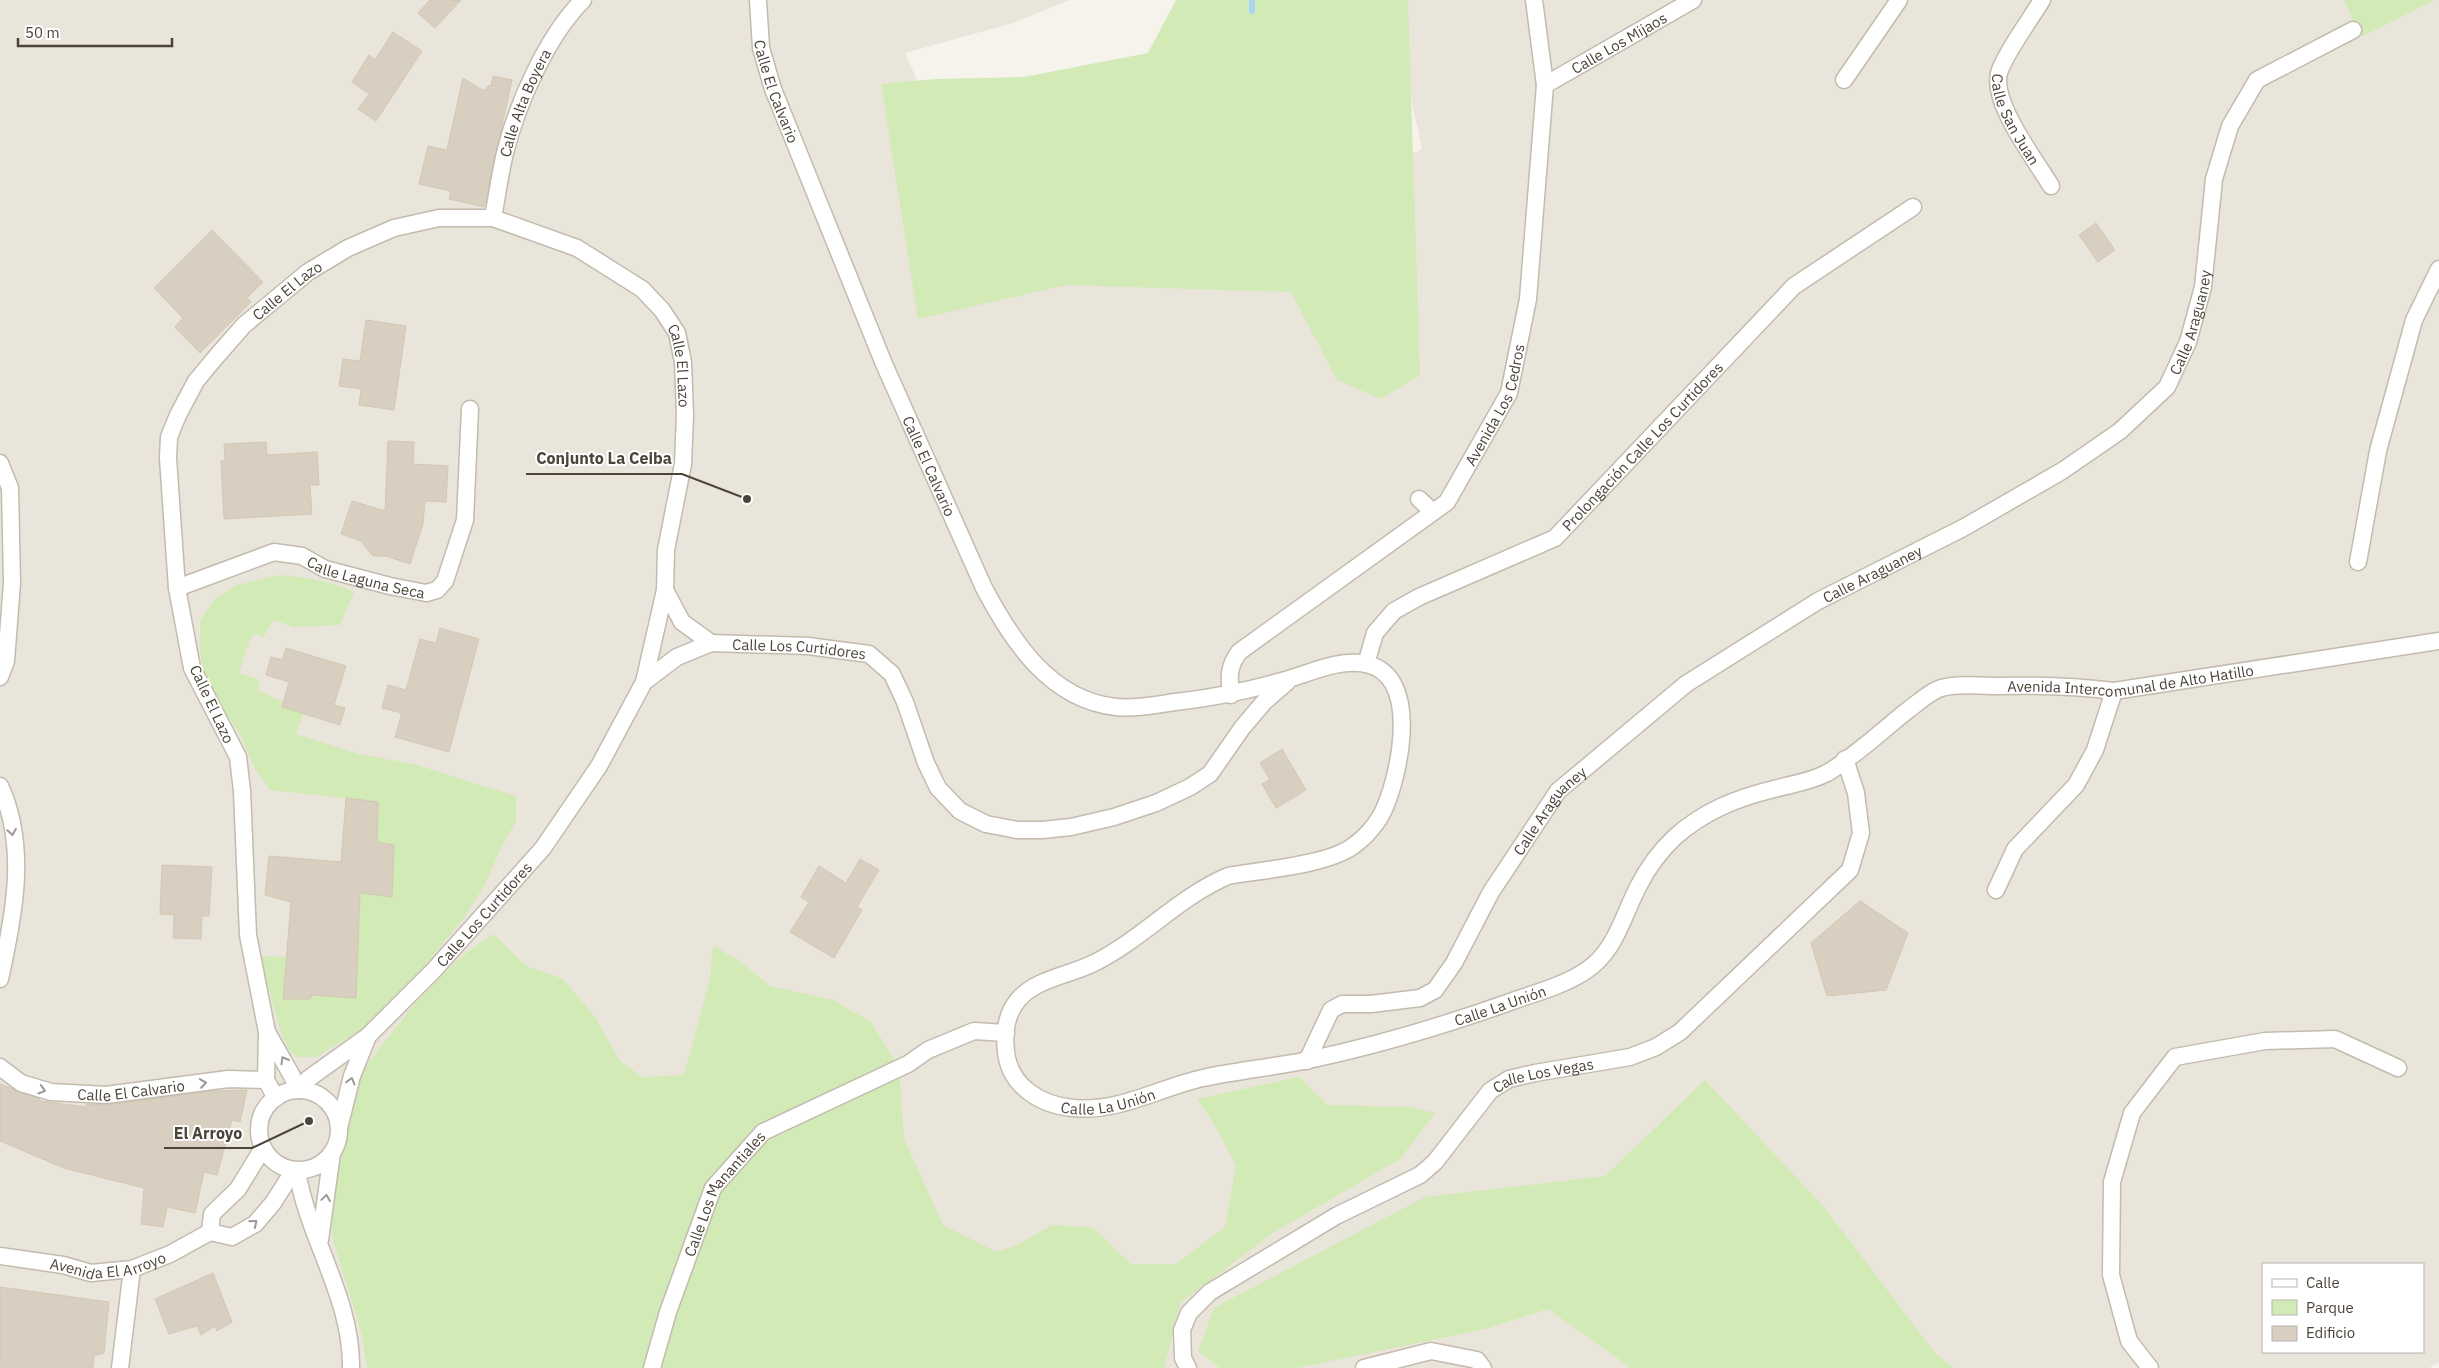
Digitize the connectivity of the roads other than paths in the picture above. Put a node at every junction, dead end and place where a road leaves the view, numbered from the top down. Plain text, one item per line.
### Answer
1 (582, 0) edge
2 (758, 0) edge
3 (1534, 0) edge
4 (1693, 0) edge
5 (1899, 0) edge
6 (2042, 0) edge
7 (2353, 30) dead end
8 (1844, 80) dead end
9 (1546, 85) junction
10 (2052, 186) dead end
11 (1913, 207) dead end
12 (493, 218) junction
13 (2439, 269) edge
14 (470, 408) dead end
15 (0, 464) edge
16 (1419, 499) dead end
17 (1433, 512) junction
18 (2358, 562) dead end
19 (177, 588) junction
20 (665, 590) junction
21 (2439, 641) edge
22 (711, 643) junction
23 (1366, 664) junction
24 (0, 677) edge
25 (1293, 678) junction
26 (644, 682) junction
27 (2114, 691) junction
28 (1231, 695) junction
29 (1242, 728) junction
30 (1845, 759) junction
31 (0, 786) edge
32 (1996, 890) dead end
33 (0, 978) edge
34 (267, 1032) junction
35 (1006, 1033) junction
36 (368, 1036) junction
37 (1307, 1061) junction
38 (0, 1067) edge
39 (2398, 1068) dead end
40 (266, 1080) junction
41 (299, 1090) junction
42 (276, 1098) junction
43 (339, 1128) junction
44 (263, 1148) junction
45 (332, 1153) junction
46 (296, 1171) junction
47 (210, 1232) junction
48 (320, 1243) junction
49 (0, 1256) edge
50 (132, 1269) junction
51 (120, 1368) edge
52 (351, 1368) edge
53 (652, 1368) edge
54 (1188, 1368) edge
55 (1364, 1368) edge
56 (1483, 1368) edge
57 (2150, 1368) edge

1 - 12 street, Calle Alta Boyera
2 - 28 street, Calle El Calvario
3 - 9 street, Avenida Los Cedros
4 - 9 street, Calle Los Mijaos
5 - 8 street
6 - 10 street, Calle San Juan
7 - 37 street, Calle Araguaney
9 - 17 street, Avenida Los Cedros
11 - 23 street, Prolongación Calle Los Curtidores
12 - 19 street, Calle El Lazo
12 - 20 street, Calle El Lazo
13 - 18 street
14 - 19 street, Calle Laguna Seca
15 - 24 street
16 - 17 street
17 - 28 street, Avenida Los Cedros
19 - 34 street, Calle El Lazo
20 - 22 street
20 - 26 street, Calle El Lazo
21 - 27 street, Avenida Intercomunal de Alto Hatillo
22 - 26 street, Calle Los Curtidores
22 - 29 street, Calle Los Curtidores
23 - 25 street
23 - 35 street, Calle La Unión
25 - 28 street, Calle El Calvario
25 - 29 street, Calle Los Curtidores
26 - 36 street, Calle Los Curtidores
27 - 30 street, Avenida Intercomunal de Alto Hatillo
27 - 32 street
28 - 29 street
30 - 37 street, Calle La Unión
30 - 54 street, Calle Los Vegas
31 -> 33 street
34 - 40 street, Calle El Lazo
41 -> 34 street, Calle El Lazo
35 - 37 street, Calle La Unión
35 - 53 street, Calle Los Manantiales
36 - 41 street, Calle Los Curtidores
43 -> 36 street, Calle Los Curtidores
38 -> 40 street, Calle El Calvario
39 - 57 street
40 - 42 street
41 - 42 street
41 - 43 street
42 - 44 street
43 - 45 street
44 - 46 street
44 - 47 street
45 - 46 street
48 -> 45 street
47 -> 46 street
46 - 48 street
47 - 50 street, Avenida El Arroyo
48 - 52 street
49 - 50 street, Avenida El Arroyo
50 - 51 street
55 - 56 street

